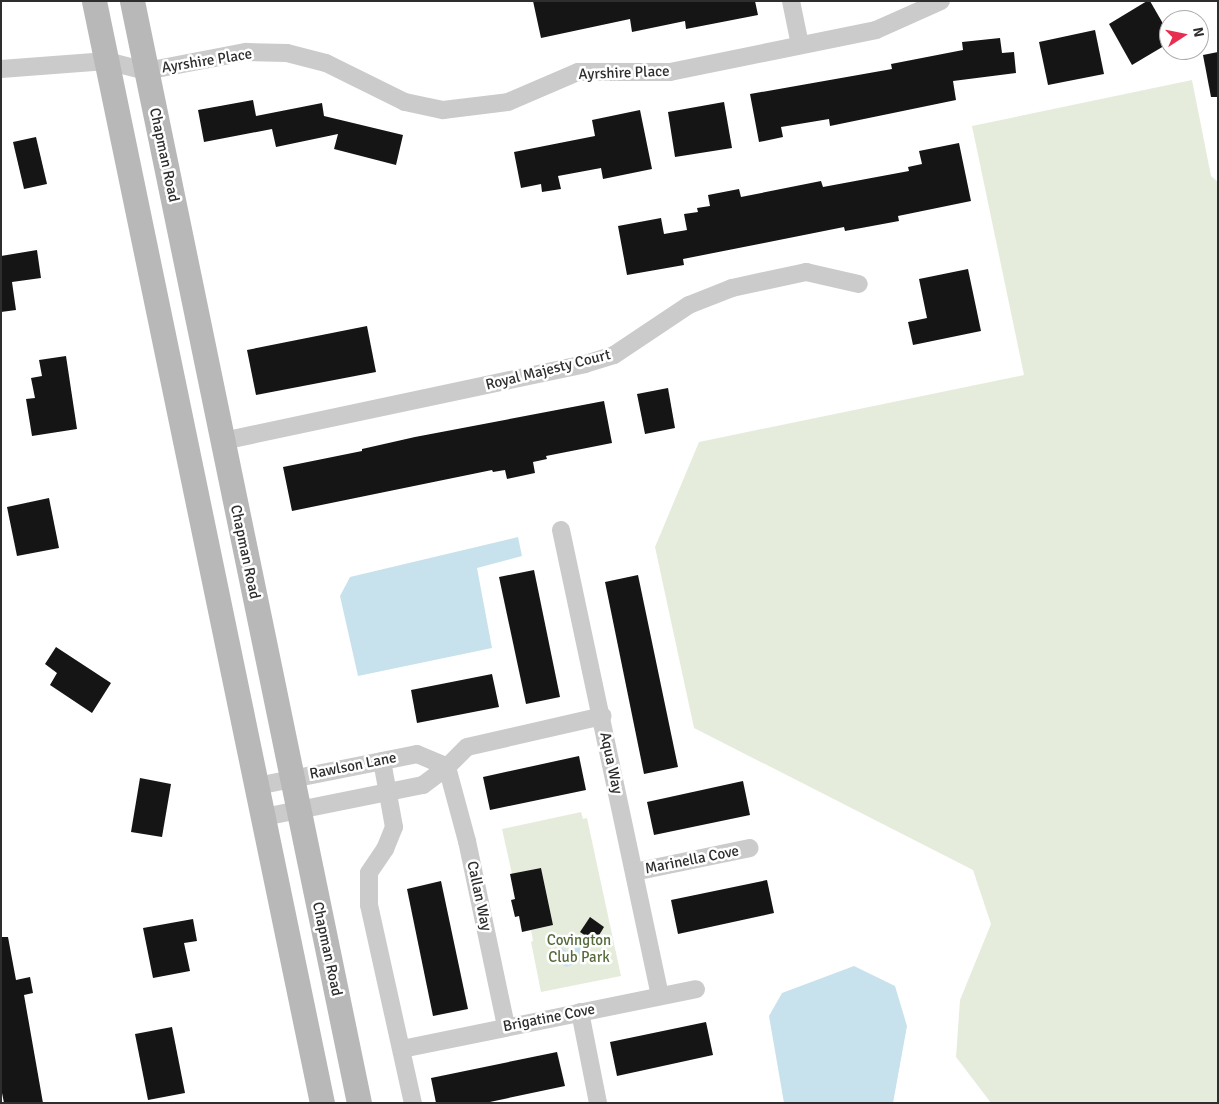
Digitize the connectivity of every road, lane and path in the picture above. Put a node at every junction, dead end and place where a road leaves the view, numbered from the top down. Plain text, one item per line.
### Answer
1 (94, 1) edge
2 (132, 1) edge
3 (791, 1) edge
4 (941, 1) edge
5 (800, 44) junction
6 (107, 61) junction
7 (1, 69) edge
8 (146, 71) junction
9 (859, 284) dead end
10 (223, 441) junction
11 (561, 530) dead end
12 (602, 716) junction
13 (382, 761) junction
14 (447, 767) junction
15 (292, 778) junction
16 (257, 786) junction
17 (389, 790) junction
18 (298, 810) junction
19 (264, 817) junction
20 (750, 848) dead end
21 (634, 872) junction
22 (696, 988) dead end
23 (660, 996) junction
24 (580, 1012) junction
25 (506, 1026) junction
26 (402, 1049) junction
27 (322, 1103) edge
28 (359, 1103) edge
29 (413, 1103) edge
30 (598, 1103) edge

1 - 6 street
2 - 8 street, Chapman Road
3 - 5 street
4 - 5 street, Ayrshire Place
5 - 8 street, Ayrshire Place
6 - 7 street, Ayrshire Place
6 - 8 street, Ayrshire Place
6 - 16 street
8 - 10 street, Chapman Road
9 - 10 street, Royal Majesty Court
10 - 15 street, Chapman Road
11 - 12 street, Aqua Way
12 - 14 street, Rawlson Lane
12 - 21 street, Aqua Way
13 - 14 street, Rawlson Lane
13 - 15 street, Rawlson Lane
13 - 17 street
14 - 17 street, Rawlson Lane
14 - 25 street, Callan Way
15 - 16 street, Rawlson Lane
15 - 18 street, Chapman Road
16 - 19 street
17 - 18 street, Rawlson Lane
17 - 26 street
18 - 19 street, Rawlson Lane
18 - 28 street, Chapman Road
19 - 27 street
20 - 21 street, Marinella Cove
21 - 23 street, Aqua Way
22 - 23 street, Brigatine Cove
23 - 24 street, Brigatine Cove
24 - 25 street, Brigatine Cove
24 - 30 street
25 - 26 street, Brigatine Cove
26 - 29 street

